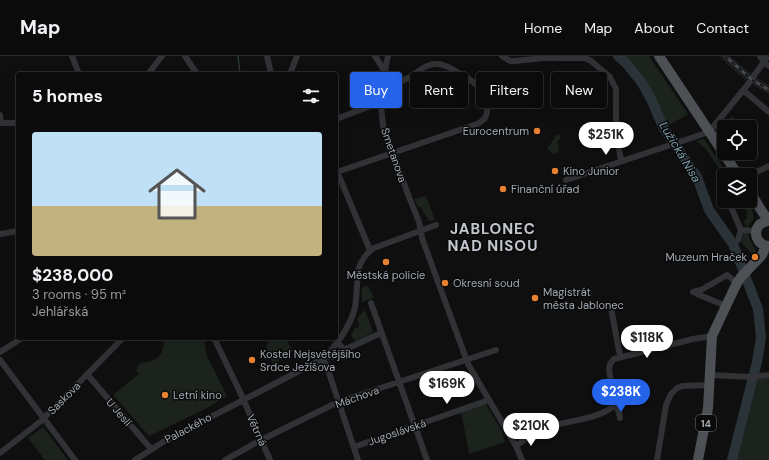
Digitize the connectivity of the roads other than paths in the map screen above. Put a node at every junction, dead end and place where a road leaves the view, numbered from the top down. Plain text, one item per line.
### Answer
1 (72, 56) edge
2 (162, 56) edge
3 (185, 56) edge
4 (267, 56) edge
5 (297, 56) edge
6 (376, 56) edge
7 (388, 56) edge
8 (502, 56) edge
9 (659, 56) edge
10 (760, 56) edge
11 (768, 56) edge
12 (584, 57) edge
13 (766, 64) edge
14 (78, 72) edge
15 (150, 72) edge
16 (196, 72) edge
17 (271, 72) edge
18 (291, 72) edge
19 (385, 72) joint
20 (753, 77) dead end
21 (402, 81) edge
22 (749, 83) dead end
23 (743, 90) junction
24 (366, 108) edge
25 (381, 108) edge
26 (769, 112) edge
27 (0, 115) edge
28 (338, 118) edge
29 (1, 123) edge
30 (16, 123) edge
31 (709, 132) junction
32 (392, 152) junction
33 (621, 160) junction
34 (769, 166) edge
35 (733, 168) edge
36 (338, 169) edge
37 (757, 172) edge
38 (338, 175) edge
39 (566, 180) dead end
40 (757, 206) edge
41 (731, 208) edge
42 (764, 221) edge
43 (436, 225) dead end
44 (741, 230) junction
45 (16, 231) edge
46 (421, 231) junction
47 (0, 234) edge
48 (738, 240) dead end
49 (765, 247) edge
50 (370, 250) junction
51 (739, 280) junction
52 (371, 303) dead end
53 (726, 306) junction
54 (610, 308) dead end
55 (381, 333) junction
56 (712, 336) junction
57 (19, 340) edge
58 (121, 340) edge
59 (215, 340) edge
60 (337, 343) junction
61 (344, 350) junction
62 (496, 350) dead end
63 (0, 352) edge
64 (323, 357) junction
65 (617, 358) junction
66 (0, 360) edge
67 (466, 360) junction
68 (87, 374) junction
69 (769, 375) edge
70 (710, 380) junction
71 (399, 382) junction
72 (243, 399) junction
73 (486, 401) dead end
74 (338, 402) junction
75 (615, 405) junction
76 (44, 418) junction
77 (620, 418) dead end
78 (415, 426) junction
79 (261, 440) junction
80 (516, 446) junction
81 (354, 447) junction
82 (151, 449) junction
83 (0, 453) edge
84 (75, 460) edge
85 (135, 460) edge
86 (225, 460) edge
87 (270, 460) edge
88 (358, 460) edge
89 (427, 460) edge
90 (522, 460) edge
91 (657, 460) edge
92 (698, 460) edge

1 - 14 street
2 - 15 street
3 - 16 street
4 - 17 street
5 - 18 street
6 - 19 street
7 - 19 street, Smetanova
8 - 12 street
9 - 31 main road
10 - 13 street
11 - 13 street
12 - 33 street
13 - 20 street
21 - 32 street
22 - 23 street
23 - 26 street
23 - 31 street
24 - 28 street
25 - 32 street, Smetanova
27 - 29 street
29 - 30 street
31 - 33 street
31 - 35 main road
32 - 36 street
32 - 46 street, Smetanova
33 - 39 street
34 - 37 street
38 - 50 street
40 - 42 main road
41 - 44 street
42 - 44 street
42 - 49 main road
43 - 46 street
44 - 48 street
45 - 47 street
46 - 50 street
46 - 67 street, Smetanova
49 - 51 main road, 14
50 - 60 street
51 - 53 main road, 14
51 - 53 street
52 - 55 street
53 - 56 main road, 14
54 - 65 street
55 - 61 street
55 - 71 street
56 - 65 street
56 - 70 main road, 14
57 - 63 street
58 - 68 street, Saskova
59 - 72 street, Větrná
60 - 61 street
60 - 64 street
61 - 64 street
62 - 67 street, Máchova
64 - 72 street, Palackého
64 - 74 street
65 - 75 street
66 - 76 street
67 - 71 street, Máchova
67 - 80 street, Smetanova
68 - 76 street, Saskova
68 - 82 street, U Jeslí
69 - 70 street
70 - 91 street
70 - 92 main road, 14
71 - 74 street, Máchova
71 - 78 street
72 - 79 street, Větrná
72 - 82 street, Palackého
73 - 78 street, Jugoslávská
74 - 79 street, Máchova
74 - 81 street
75 - 77 street
75 - 80 street
76 - 83 street, Saskova
76 - 84 street
78 - 81 street, Jugoslávská
78 - 89 street
79 - 86 street, Máchova
79 - 87 street, Větrná
80 - 90 street, Smetanova
81 - 88 street
82 - 85 street, Palackého

